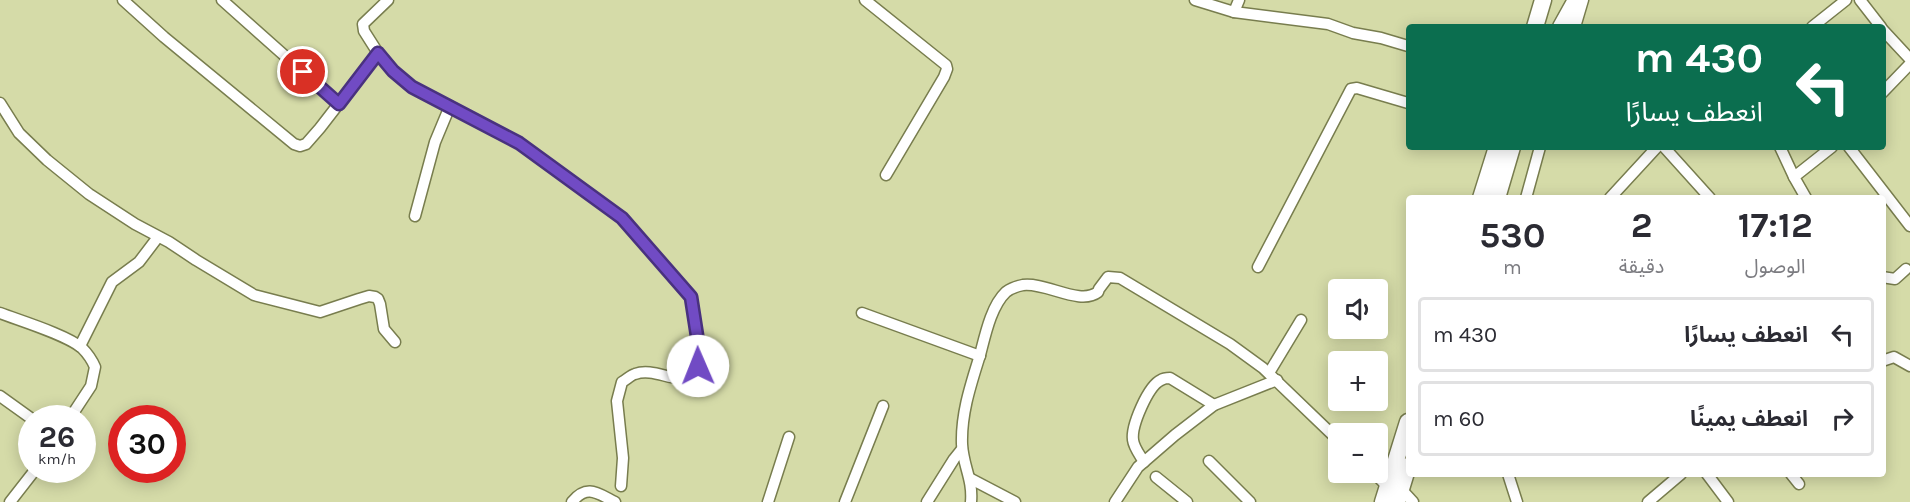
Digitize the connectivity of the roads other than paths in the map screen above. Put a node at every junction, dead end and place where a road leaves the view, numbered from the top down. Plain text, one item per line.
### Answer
1 (123, 0) edge
2 (222, 0) edge
3 (388, 0) edge
4 (865, 0) edge
5 (1195, 0) edge
6 (1239, 0) edge
7 (1543, 0) edge
8 (1576, 0) edge
9 (1583, 0) edge
10 (1846, 0) edge
11 (1860, 0) edge
12 (1234, 12) junction
13 (1536, 24) edge
14 (1563, 24) edge
15 (1576, 24) edge
16 (1816, 24) edge
17 (1879, 24) edge
18 (1886, 32) edge
19 (1406, 45) edge
20 (378, 53) junction
21 (1910, 59) edge
22 (1910, 64) edge
23 (1886, 89) edge
24 (1406, 102) edge
25 (0, 104) edge
26 (339, 104) junction
27 (450, 106) junction
28 (1496, 150) edge
29 (1511, 150) edge
30 (1539, 150) edge
31 (1654, 150) edge
32 (1667, 150) edge
33 (1781, 150) edge
34 (1828, 150) edge
35 (1851, 150) edge
36 (886, 175) dead end
37 (1794, 177) junction
38 (1482, 195) edge
39 (1498, 195) edge
40 (1527, 195) edge
41 (1613, 195) edge
42 (1707, 195) edge
43 (1804, 195) edge
44 (415, 216) dead end
45 (1910, 226) edge
46 (158, 237) junction
47 (1258, 267) dead end
48 (1906, 269) dead end
49 (1886, 278) edge
50 (0, 313) edge
51 (862, 313) dead end
52 (1301, 320) dead end
53 (395, 342) dead end
54 (80, 346) junction
55 (980, 356) junction
56 (1886, 360) edge
57 (1910, 366) edge
58 (1273, 377) junction
59 (0, 396) edge
60 (79, 405) edge
61 (1214, 405) junction
62 (883, 406) dead end
63 (18, 408) edge
64 (1328, 430) edge
65 (1406, 435) edge
66 (789, 437) dead end
67 (962, 449) junction
68 (1209, 461) dead end
69 (1144, 462) junction
70 (1406, 471) edge
71 (1156, 477) dead end
72 (1509, 477) edge
73 (1677, 477) edge
74 (1709, 477) edge
75 (1793, 477) edge
76 (971, 478) junction
77 (25, 483) edge
78 (1383, 483) edge
79 (1799, 484) dead end
80 (621, 486) dead end
81 (1397, 496) edge
82 (10, 502) edge
83 (572, 502) edge
84 (615, 502) edge
85 (768, 502) edge
86 (845, 502) edge
87 (927, 502) edge
88 (971, 502) edge
89 (1016, 502) edge
90 (1115, 502) edge
91 (1188, 502) edge
92 (1251, 502) edge
93 (1517, 502) edge
94 (1648, 502) edge
95 (1728, 502) edge

1 - 26 street
2 - 26 street
3 - 20 street
4 - 36 street
5 - 12 street
6 - 12 street
7 - 13 highway
8 - 14 highway
9 - 15 street
10 - 16 street
11 - 17 street
12 - 19 street
18 - 21 street
20 - 26 street
20 - 27 street
22 - 23 street
24 - 47 street
25 - 46 street
27 - 44 street
27 - 80 street
28 - 38 highway
29 - 39 highway
30 - 40 street
31 - 41 street
32 - 42 street
33 - 37 street
34 - 37 street
35 - 45 street
37 - 43 street
46 - 53 street
46 - 54 street
48 - 49 street
50 - 54 street
51 - 55 street
52 - 58 street
54 - 60 street
55 - 58 street
55 - 67 street
56 - 57 street
58 - 61 street
58 - 64 street
59 - 63 street
61 - 69 street
61 - 69 street
62 - 86 street
65 - 81 highway
66 - 85 street
67 - 76 street
67 - 87 street
68 - 92 street
69 - 90 street
70 - 81 highway
71 - 91 street
72 - 93 street
73 - 94 street
74 - 95 street
75 - 79 street
76 - 88 street
76 - 89 street
77 - 82 street
78 - 81 street
83 - 84 street

